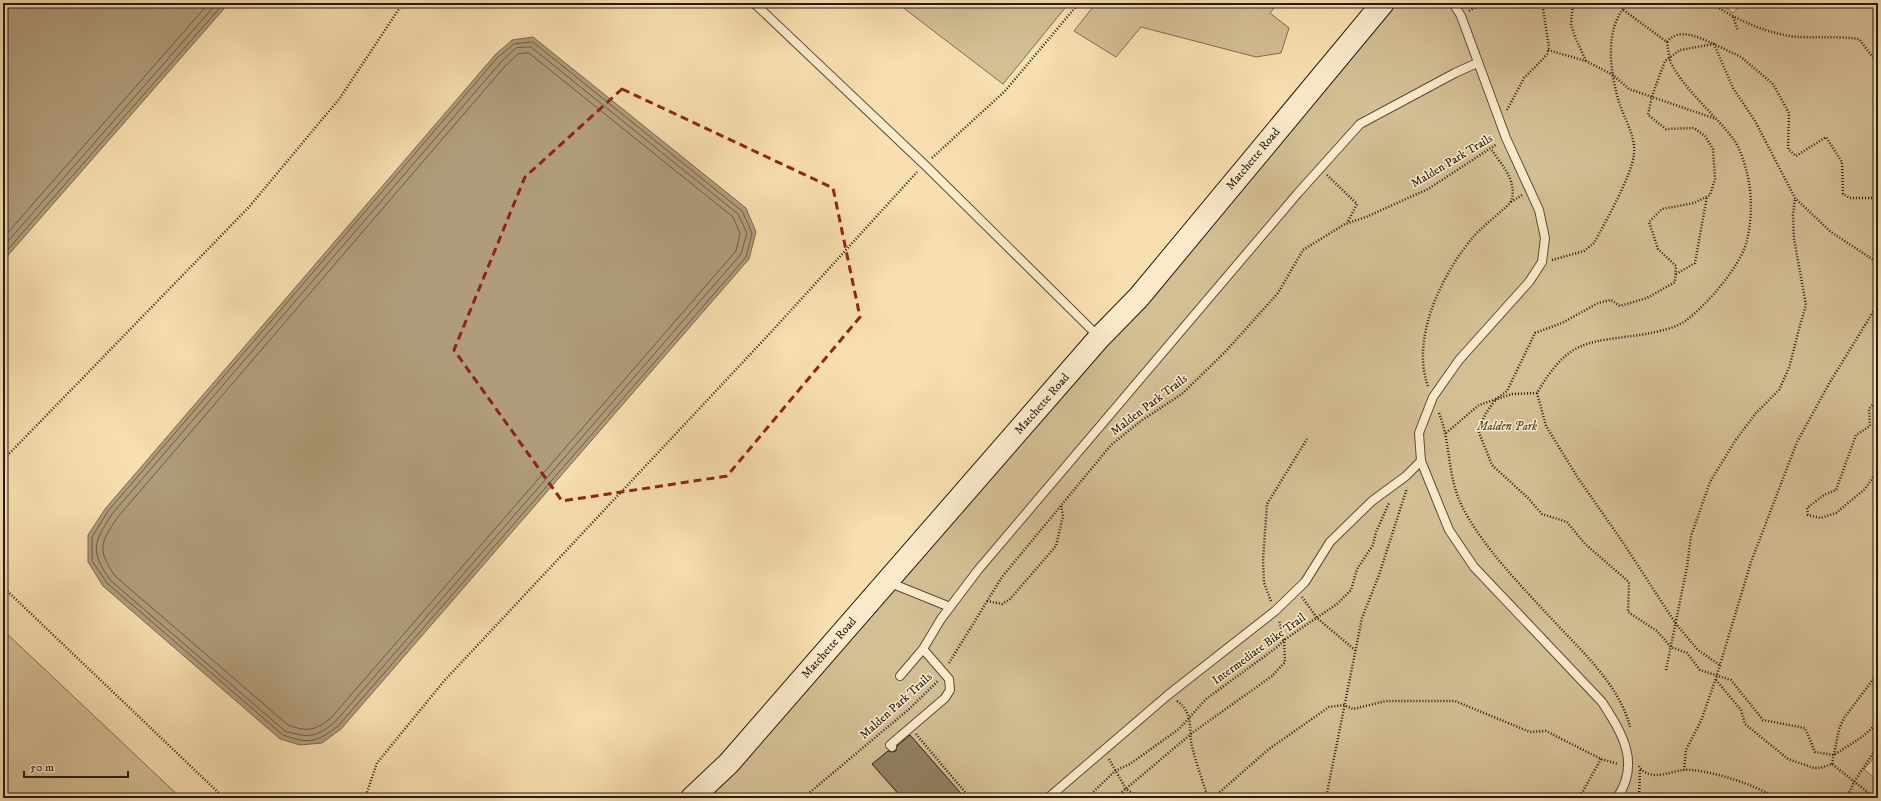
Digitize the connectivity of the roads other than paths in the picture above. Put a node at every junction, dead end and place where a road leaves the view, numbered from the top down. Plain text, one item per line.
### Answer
1 (754, 3) edge
2 (1383, 3) edge
3 (1453, 3) edge
4 (1478, 63) junction
5 (1099, 338) junction
6 (1421, 461) junction
7 (887, 582) junction
8 (950, 607) junction
9 (923, 649) junction
10 (900, 676) dead end
11 (892, 747) dead end
12 (692, 798) edge
13 (1048, 798) edge
14 (1617, 798) edge

1 - 5 lane
2 - 5 main road, Matchette Road
3 - 4 lane
4 - 6 lane
4 - 8 lane
5 - 7 main road, Matchette Road
6 - 13 lane
6 - 14 lane
7 - 8 lane
7 - 12 main road, Matchette Road
8 - 9 lane
9 - 10 lane
9 - 11 lane

